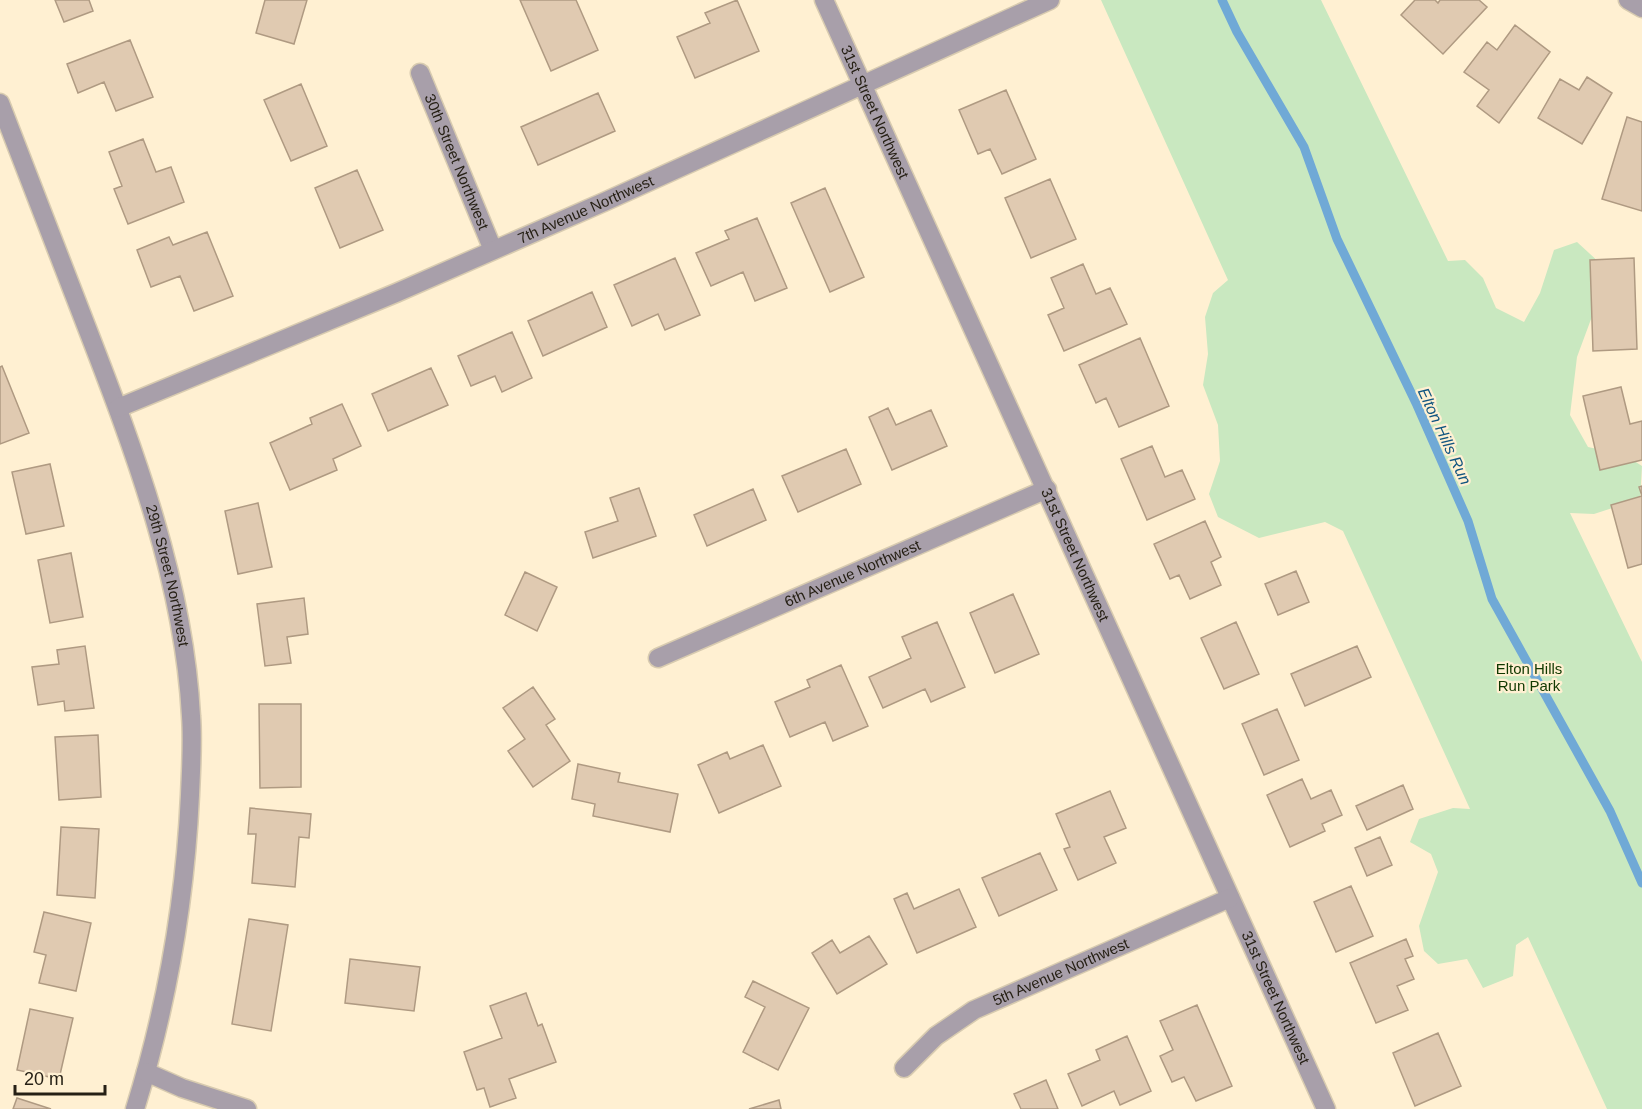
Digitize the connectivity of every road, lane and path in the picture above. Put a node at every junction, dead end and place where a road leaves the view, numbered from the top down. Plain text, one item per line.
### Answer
1 (824, 0) edge
2 (1050, 0) edge
3 (1628, 0) edge
4 (1642, 8) edge
5 (420, 73) dead end
6 (863, 85) junction
7 (0, 102) edge
8 (493, 250) junction
9 (118, 408) junction
10 (1047, 489) junction
11 (658, 658) dead end
12 (1230, 898) junction
13 (904, 1068) dead end
14 (146, 1072) junction
15 (135, 1109) edge
16 (248, 1109) edge
17 (1326, 1109) edge

1 - 6 street, 31st Street Northwest
2 - 6 street, 7th Avenue Northwest
3 - 4 street
5 - 8 street, 30th Street Northwest
6 - 8 street, 7th Avenue Northwest
6 - 10 street, 31st Street Northwest
7 - 9 street, 29th Street Northwest
8 - 9 street, 7th Avenue Northwest
9 - 14 street, 29th Street Northwest
10 - 11 street, 6th Avenue Northwest
10 - 12 street, 31st Street Northwest
12 - 13 street, 5th Avenue Northwest
12 - 17 street, 31st Street Northwest
14 - 15 street, 29th Street Northwest
14 - 16 street

